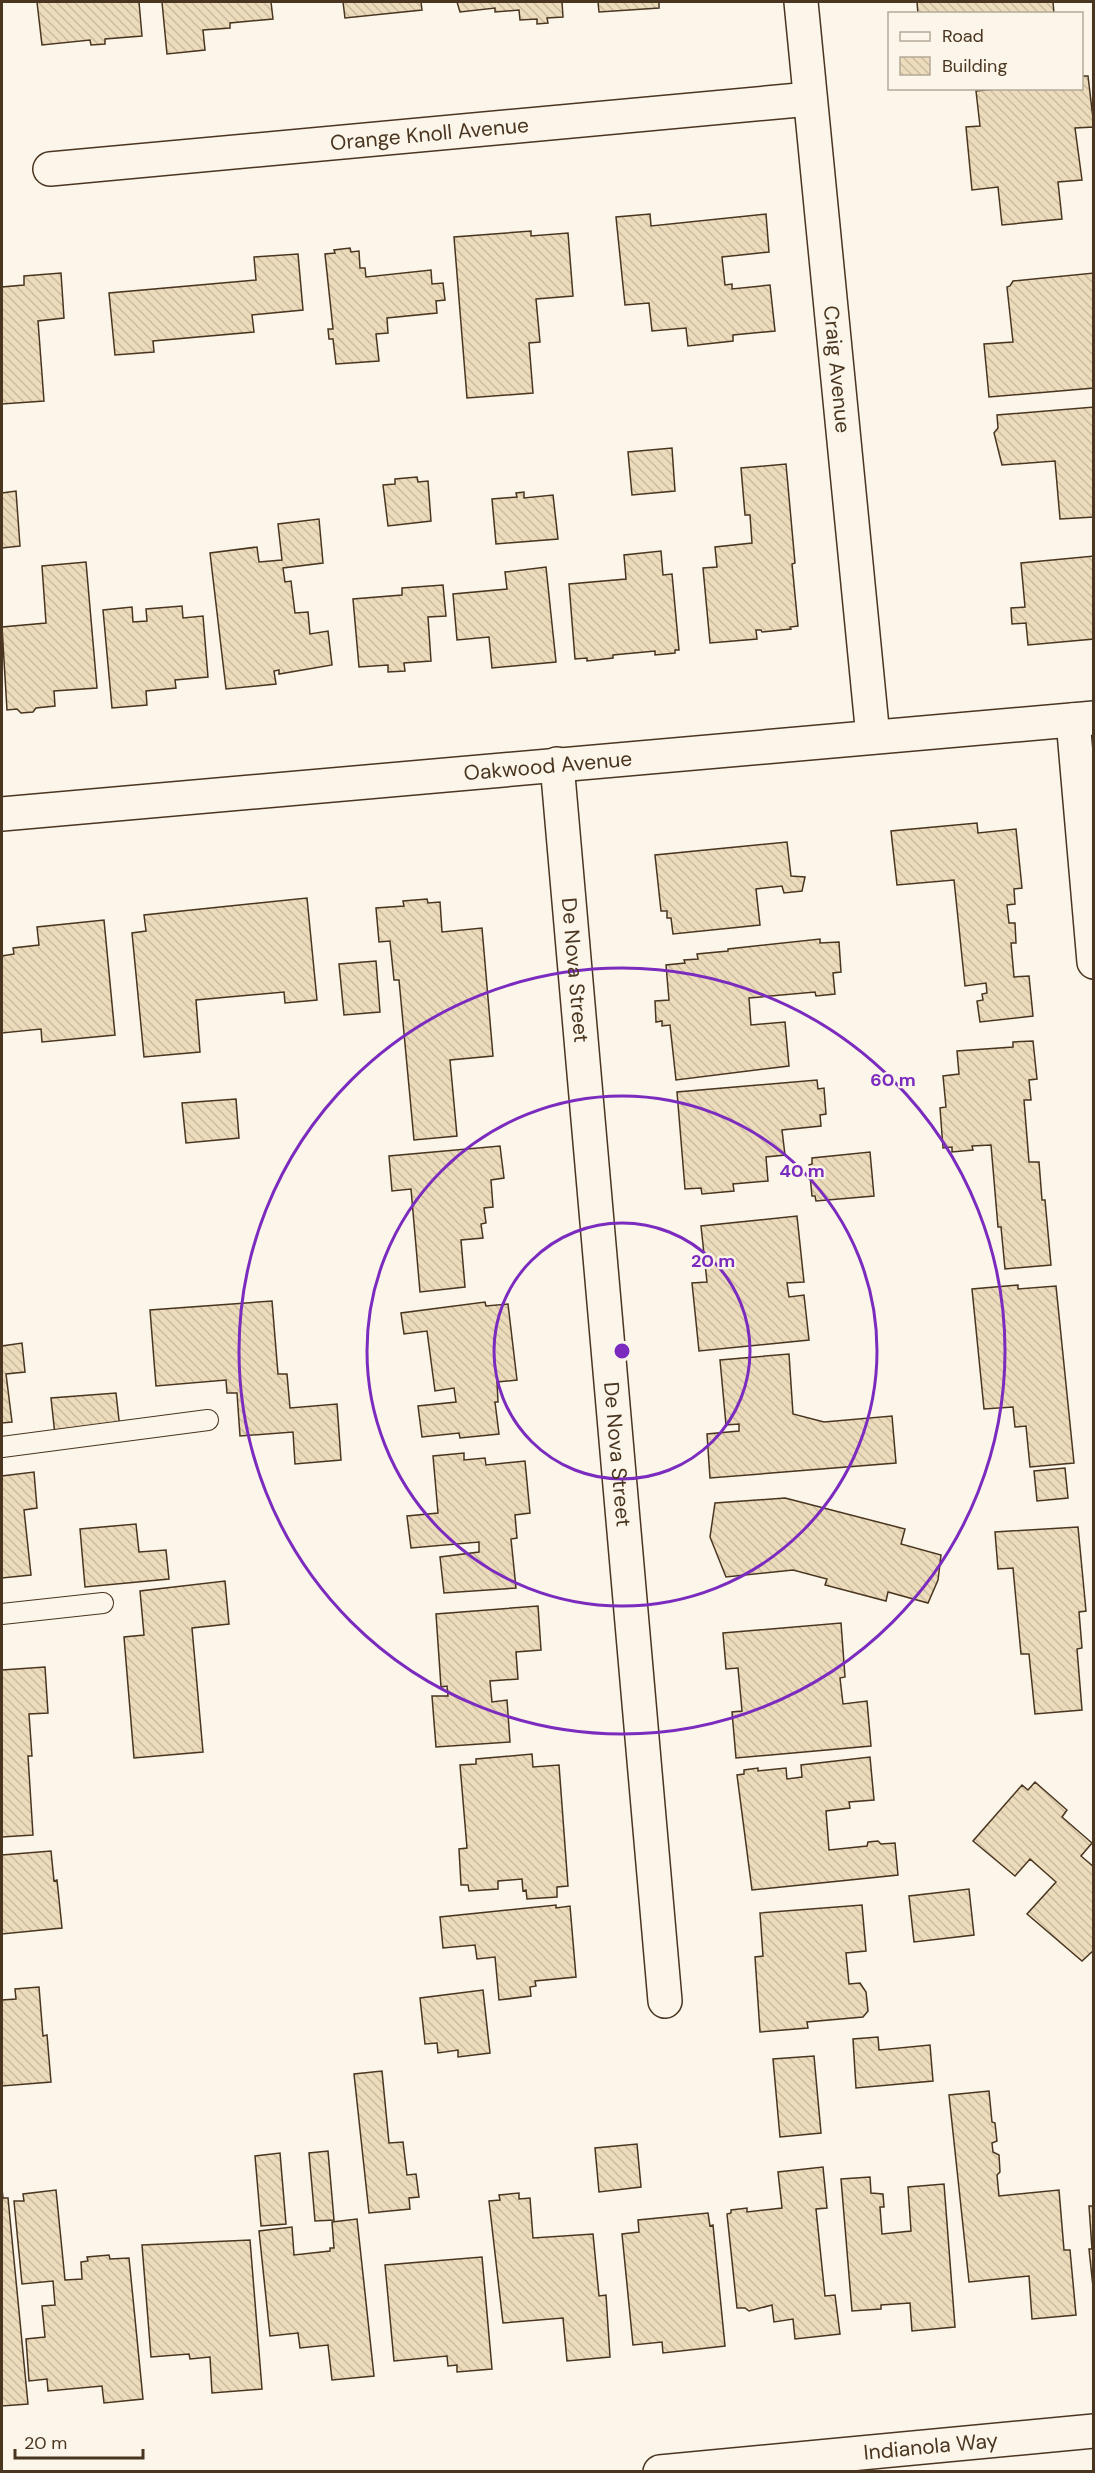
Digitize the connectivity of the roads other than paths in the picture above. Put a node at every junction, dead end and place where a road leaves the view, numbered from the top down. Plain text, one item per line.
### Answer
1 (801, 2) edge
2 (810, 99) junction
3 (50, 169) dead end
4 (1083, 719) edge
5 (873, 737) junction
6 (557, 764) junction
7 (2, 814) edge
8 (1094, 962) edge
9 (208, 1420) dead end
10 (2, 1447) edge
11 (104, 1603) dead end
12 (2, 1614) edge
13 (665, 2001) dead end
14 (1094, 2431) edge
15 (660, 2472) edge

1 - 2 street, Craig Avenue
2 - 3 street, Orange Knoll Avenue
2 - 5 street, Craig Avenue
4 - 5 street, Oakwood Avenue
4 - 8 street
5 - 6 street, Oakwood Avenue
6 - 7 street, Oakwood Avenue
6 - 13 street, De Nova Street
9 - 10 lane
11 - 12 lane
14 - 15 street, Indianola Way

